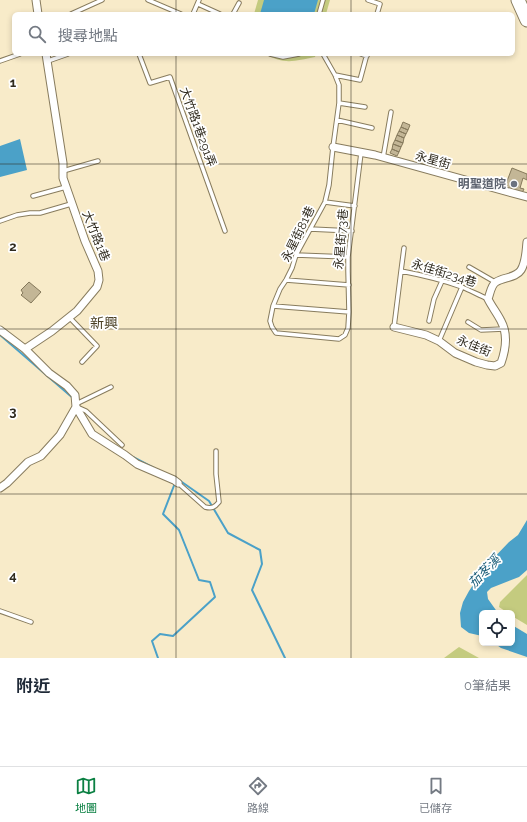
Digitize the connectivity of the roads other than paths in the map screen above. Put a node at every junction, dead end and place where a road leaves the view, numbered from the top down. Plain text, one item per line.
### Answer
1 (36, 0) edge
2 (102, 0) edge
3 (148, 0) edge
4 (323, 0) edge
5 (368, 0) edge
6 (518, 0) edge
7 (198, 2) edge
8 (238, 3) dead end
9 (38, 12) edge
10 (75, 12) edge
11 (176, 12) edge
12 (194, 12) edge
13 (216, 12) edge
14 (234, 12) edge
15 (320, 12) edge
16 (378, 12) edge
17 (527, 20) edge
18 (14, 56) edge
19 (58, 56) edge
20 (140, 56) edge
21 (324, 56) edge
22 (367, 56) edge
23 (47, 58) edge
24 (0, 61) edge
25 (335, 75) junction
26 (339, 102) junction
27 (365, 108) dead end
28 (391, 112) dead end
29 (337, 120) junction
30 (372, 128) dead end
31 (333, 148) junction
32 (361, 152) junction
33 (384, 158) junction
34 (98, 161) dead end
35 (63, 171) junction
36 (66, 187) junction
37 (33, 196) dead end
38 (527, 197) edge
39 (325, 202) junction
40 (71, 204) junction
41 (354, 206) junction
42 (0, 221) edge
43 (310, 229) junction
44 (352, 231) junction
45 (225, 232) dead end
46 (527, 242) edge
47 (404, 248) dead end
48 (296, 255) junction
49 (348, 257) junction
50 (469, 267) dead end
51 (402, 271) junction
52 (286, 280) junction
53 (442, 281) junction
54 (495, 282) junction
55 (349, 285) junction
56 (462, 287) junction
57 (488, 299) junction
58 (273, 306) junction
59 (349, 312) junction
60 (69, 318) junction
61 (429, 321) dead end
62 (468, 322) dead end
63 (394, 327) joint
64 (348, 328) joint
65 (504, 329) junction
66 (0, 330) edge
67 (439, 341) junction
68 (25, 349) junction
69 (82, 362) dead end
70 (112, 387) dead end
71 (77, 404) junction
72 (122, 445) dead end
73 (216, 451) dead end
74 (176, 481) joint
75 (0, 488) edge
76 (0, 611) edge
77 (31, 622) dead end

1 - 9 street
2 - 10 lane
3 - 11 lane
4 - 15 lane
5 - 16 lane
6 - 17 highway
7 - 12 lane
7 - 13 lane
8 - 14 lane
18 - 24 lane
19 - 23 lane
20 - 45 lane, 大竹路1巷291弄
21 - 25 lane, 永星街81巷
22 - 25 lane
23 - 35 street, 大竹路1巷
25 - 26 lane, 永星街81巷
26 - 27 lane
26 - 29 lane, 永星街81巷
28 - 33 lane
29 - 30 lane
29 - 31 lane, 永星街81巷
31 - 32 street, 永星街
31 - 39 lane, 永星街81巷
32 - 33 street, 永星街
32 - 41 lane, 永星街73巷
33 - 38 street, 永星街
34 - 35 lane
35 - 36 street, 大竹路1巷
36 - 37 lane
36 - 40 street, 大竹路1巷
39 - 41 lane
39 - 43 lane, 永星街81巷
40 - 42 lane
40 - 60 street, 大竹路1巷
41 - 44 lane, 永星街73巷
43 - 44 lane
43 - 48 lane, 永星街81巷
44 - 49 lane, 永星街73巷
46 - 54 street
47 - 51 lane
48 - 49 lane
48 - 52 lane, 永星街81巷
49 - 55 lane, 永星街73巷
50 - 54 lane
51 - 53 lane, 永佳街234巷
51 - 63 lane, 永佳街234巷
52 - 55 lane
52 - 58 lane, 永星街81巷
53 - 56 lane, 永佳街234巷
53 - 61 lane
54 - 57 street
55 - 59 lane, 永星街73巷
56 - 57 lane, 永佳街234巷
56 - 67 lane
57 - 65 street, 永佳街
58 - 59 lane
58 - 64 lane, 永星街81巷
59 - 64 lane, 永星街73巷
60 - 68 street, 大竹路1巷
60 - 69 lane
62 - 65 lane
63 - 67 street, 永佳街
65 - 67 street, 永佳街
66 - 68 street
68 - 71 street
70 - 71 lane
71 - 72 lane
71 - 74 street
71 - 75 street
73 - 74 lane
76 - 77 lane

